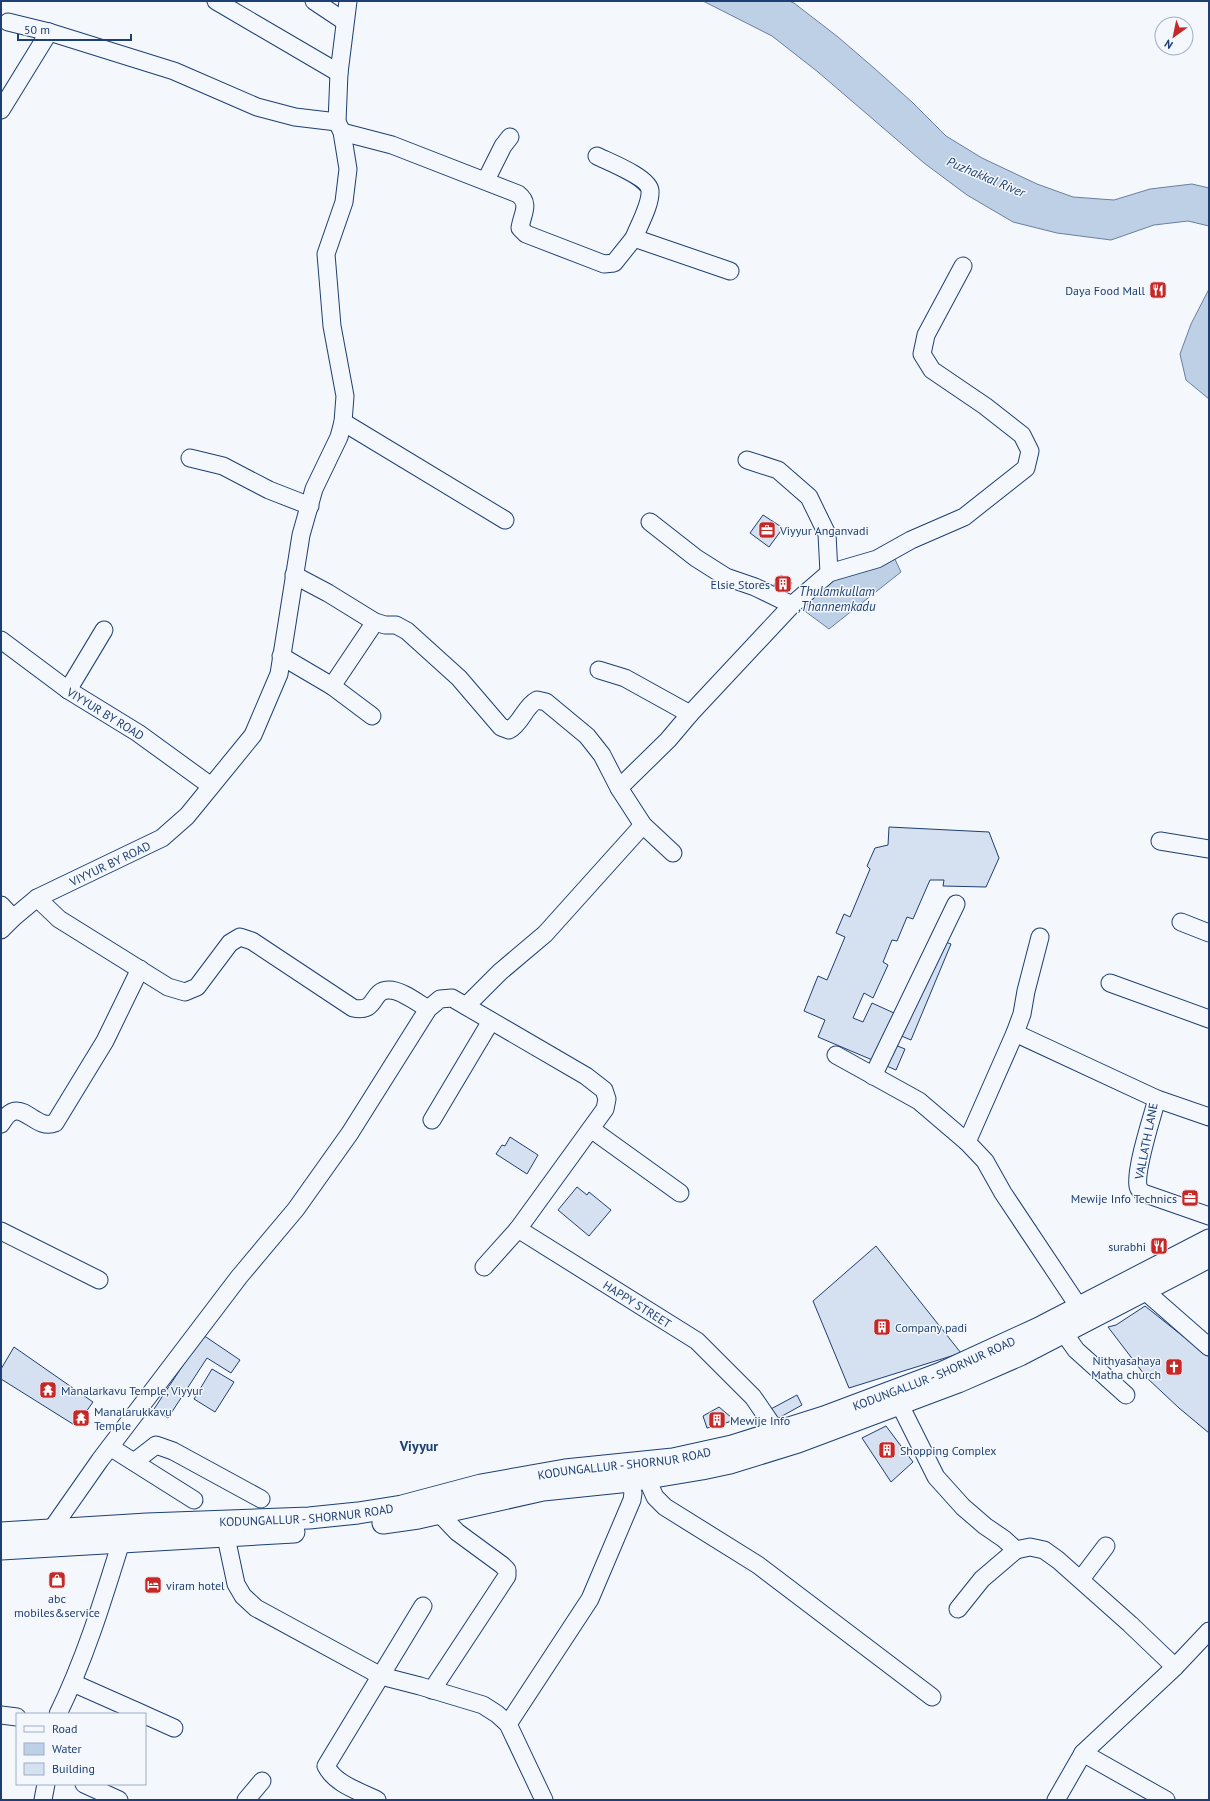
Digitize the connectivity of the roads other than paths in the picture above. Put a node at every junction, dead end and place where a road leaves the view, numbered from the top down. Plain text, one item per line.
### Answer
1 (216, 1) edge
2 (314, 1) edge
3 (348, 1) edge
4 (344, 21) junction
5 (8, 22) dead end
6 (49, 32) junction
7 (338, 73) junction
8 (1, 110) edge
9 (339, 127) junction
10 (510, 137) dead end
11 (597, 156) dead end
12 (486, 180) junction
13 (634, 238) junction
14 (964, 266) dead end
15 (730, 271) dead end
16 (343, 422) junction
17 (190, 458) dead end
18 (746, 460) dead end
19 (310, 506) junction
20 (505, 520) dead end
21 (650, 522) dead end
22 (829, 573) junction
23 (294, 575) junction
24 (792, 605) junction
25 (375, 622) junction
26 (104, 630) dead end
27 (1, 640) edge
28 (281, 656) junction
29 (599, 670) dead end
30 (332, 686) junction
31 (68, 690) junction
32 (690, 714) junction
33 (372, 716) dead end
34 (211, 786) junction
35 (619, 788) junction
36 (643, 825) junction
37 (1160, 841) dead end
38 (1209, 849) edge
39 (673, 853) dead end
40 (37, 898) junction
41 (956, 904) dead end
42 (1, 905) edge
43 (13, 918) junction
44 (1181, 922) dead end
45 (1, 930) edge
46 (1209, 933) edge
47 (1040, 937) dead end
48 (140, 969) junction
49 (1110, 983) dead end
50 (466, 1006) junction
51 (428, 1009) junction
52 (1209, 1019) edge
53 (491, 1021) junction
54 (1015, 1033) junction
55 (836, 1055) dead end
56 (872, 1076) junction
57 (1157, 1099) junction
58 (1209, 1118) edge
59 (432, 1120) dead end
60 (1, 1124) edge
61 (591, 1129) junction
62 (967, 1142) junction
63 (680, 1193) dead end
64 (1209, 1216) edge
65 (518, 1229) junction
66 (1, 1231) edge
67 (1209, 1240) edge
68 (1209, 1257) edge
69 (484, 1267) dead end
70 (99, 1280) dead end
71 (1145, 1291) junction
72 (1079, 1307) junction
73 (1064, 1333) junction
74 (1209, 1348) edge
75 (1126, 1395) dead end
76 (900, 1405) junction
77 (780, 1439) junction
78 (110, 1447) junction
79 (134, 1462) junction
80 (639, 1480) junction
81 (261, 1499) dead end
82 (194, 1500) dead end
83 (439, 1513) junction
84 (51, 1530) junction
85 (1, 1533) edge
86 (226, 1537) junction
87 (25, 1539) junction
88 (121, 1542) junction
89 (1106, 1546) dead end
90 (1, 1549) edge
91 (1016, 1550) junction
92 (1081, 1579) junction
93 (423, 1606) dead end
94 (958, 1609) dead end
95 (1209, 1630) edge
96 (1175, 1667) junction
97 (381, 1676) junction
98 (73, 1683) junction
99 (432, 1690) junction
100 (932, 1697) dead end
101 (58, 1713) edge
102 (142, 1713) edge
103 (1, 1715) edge
104 (146, 1715) edge
105 (16, 1717) edge
106 (508, 1724) junction
107 (174, 1728) dead end
108 (1083, 1753) junction
109 (262, 1781) dead end
110 (46, 1785) edge
111 (86, 1785) edge
112 (1162, 1799) edge
113 (43, 1800) edge
114 (119, 1800) edge
115 (246, 1800) edge
116 (376, 1800) edge
117 (544, 1800) edge
118 (1056, 1800) edge

1 - 7 street
2 - 4 street
3 - 4 street, VIYYUR BY ROAD
4 - 7 street, VIYYUR BY ROAD
5 - 6 street
6 - 8 street
6 - 9 street
7 - 9 street, VIYYUR BY ROAD
9 - 12 street
9 - 16 street, VIYYUR BY ROAD
10 - 12 street
11 - 13 street
12 - 13 street
13 - 15 street
14 - 22 street
16 - 19 street, VIYYUR BY ROAD
16 - 20 street
17 - 19 street
18 - 22 street
19 - 23 street, VIYYUR BY ROAD
21 - 24 street
22 - 24 street
23 - 25 street
23 - 28 street, VIYYUR BY ROAD
24 - 32 street
25 - 30 street
25 - 35 street
26 - 31 street
27 - 31 street, VIYYUR BY ROAD
28 - 30 street
28 - 34 street, VIYYUR BY ROAD
29 - 32 street
30 - 33 street
31 - 34 street, VIYYUR BY ROAD
32 - 35 street
34 - 40 street, VIYYUR BY ROAD
35 - 36 street
36 - 39 street
36 - 50 street
37 - 38 street
40 - 43 street, VIYYUR BY ROAD
40 - 48 street
41 - 56 street
42 - 43 street
43 - 45 street, VIYYUR BY ROAD
44 - 46 street
47 - 54 street
48 - 51 street
48 - 60 street
49 - 52 street
50 - 51 street
50 - 53 street
51 - 78 street
53 - 59 street
53 - 61 street
54 - 57 street, VALLATH LANE
54 - 62 street
55 - 56 street
56 - 62 street
57 - 58 street
57 - 64 street, VALLATH LANE
61 - 63 street
61 - 65 street
62 - 72 street
65 - 69 street
65 - 77 street, HAPPY STREET
66 - 70 street
67 - 72 main road, KODUNGALLUR - SHORNUR ROAD
68 - 71 main road, KODUNGALLUR - SHORNUR ROAD
71 - 73 main road, KODUNGALLUR - SHORNUR ROAD
71 - 74 street
72 - 77 main road, KODUNGALLUR - SHORNUR ROAD
73 - 75 street
73 - 76 main road, KODUNGALLUR - SHORNUR ROAD
76 - 77 main road, KODUNGALLUR - SHORNUR ROAD
76 - 91 street
77 - 80 main road, KODUNGALLUR - SHORNUR ROAD
77 - 84 main road, KODUNGALLUR - SHORNUR ROAD
78 - 79 street
78 - 84 street
79 - 81 street
79 - 82 street
80 - 83 main road, KODUNGALLUR - SHORNUR ROAD
80 - 100 street
80 - 106 street
83 - 86 main road, KODUNGALLUR - SHORNUR ROAD
83 - 99 street
84 - 87 main road, KODUNGALLUR - SHORNUR ROAD
85 - 87 main road, KODUNGALLUR - SHORNUR ROAD
86 - 88 main road, KODUNGALLUR - SHORNUR ROAD
86 - 97 street
87 - 88 main road, KODUNGALLUR - SHORNUR ROAD
87 - 90 main road, KODUNGALLUR - SHORNUR ROAD
88 - 98 street
89 - 92 street
91 - 92 street
91 - 94 street
92 - 96 street
93 - 97 street
95 - 96 street
96 - 108 street
97 - 99 street
97 - 116 street
98 - 101 street
98 - 102 street
99 - 106 street
103 - 105 street
104 - 107 street
106 - 117 street
108 - 112 street
108 - 118 street
109 - 115 street
110 - 113 street
111 - 114 street

